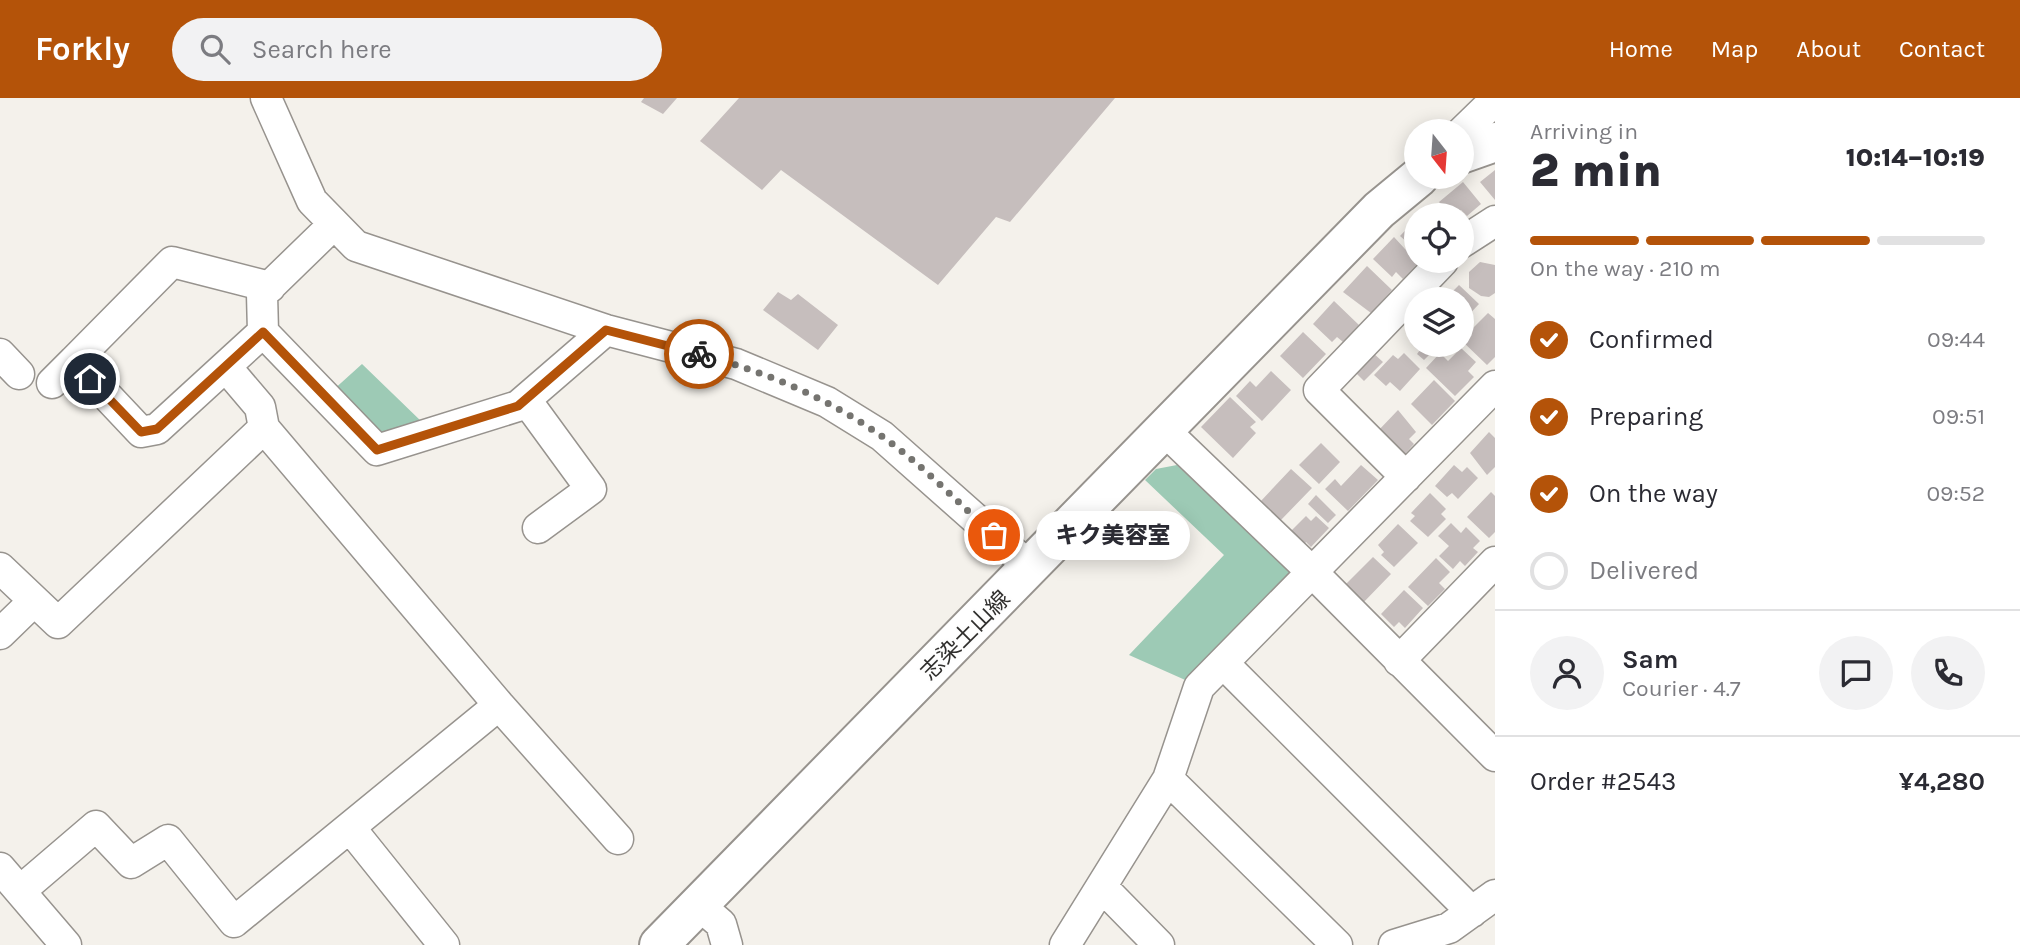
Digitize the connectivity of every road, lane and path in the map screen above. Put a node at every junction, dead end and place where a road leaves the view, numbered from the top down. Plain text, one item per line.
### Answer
1 (266, 98) edge
2 (1495, 100) edge
3 (1474, 121) edge
4 (1495, 142) edge
5 (1474, 149) edge
6 (1404, 189) edge
7 (1495, 221) edge
8 (333, 225) junction
9 (1474, 235) edge
10 (1431, 273) edge
11 (270, 287) junction
12 (606, 330) junction
13 (263, 332) junction
14 (74, 361) junction
15 (226, 367) junction
16 (51, 383) dead end
17 (1495, 386) edge
18 (526, 400) junction
19 (264, 428) junction
20 (1164, 431) junction
21 (1406, 477) junction
22 (538, 528) dead end
23 (1495, 562) edge
24 (0, 568) edge
25 (1031, 568) junction
26 (1312, 572) junction
27 (34, 601) junction
28 (0, 634) edge
29 (1399, 661) junction
30 (1223, 663) junction
31 (499, 705) junction
32 (1491, 745) edge
33 (1168, 779) junction
34 (351, 828) junction
35 (618, 839) dead end
36 (0, 868) edge
37 (1103, 888) junction
38 (20, 891) junction
39 (1484, 904) edge
40 (699, 905) junction
41 (66, 945) edge
42 (444, 945) edge
43 (659, 945) edge
44 (727, 945) edge
45 (1065, 945) edge
46 (1159, 945) edge
47 (1336, 945) edge
48 (1394, 945) edge

1 - 8 street
2 - 3 street
4 - 5 main road
6 - 20 main road, 志染土山線
7 - 9 street
8 - 11 street
8 - 12 street
10 - 21 street
11 - 13 street
11 - 14 street
12 - 18 street
12 - 25 street
13 - 15 street
13 - 18 street
14 - 15 street
14 - 16 street
15 - 19 street
17 - 21 street
18 - 22 street
19 - 27 street
19 - 31 street
20 - 25 main road, 志染土山線
20 - 26 street
21 - 26 street
23 - 29 street
24 - 27 street
25 - 40 main road, 志染土山線
26 - 29 street
26 - 30 street
27 - 28 street
29 - 32 street
30 - 33 street
30 - 39 street
31 - 34 street
31 - 35 street
33 - 37 street
33 - 47 street
34 - 38 street
34 - 42 street
36 - 38 street
37 - 45 street
37 - 46 street
38 - 41 street
39 - 48 street
40 - 43 main road, 志染土山線
40 - 44 street

